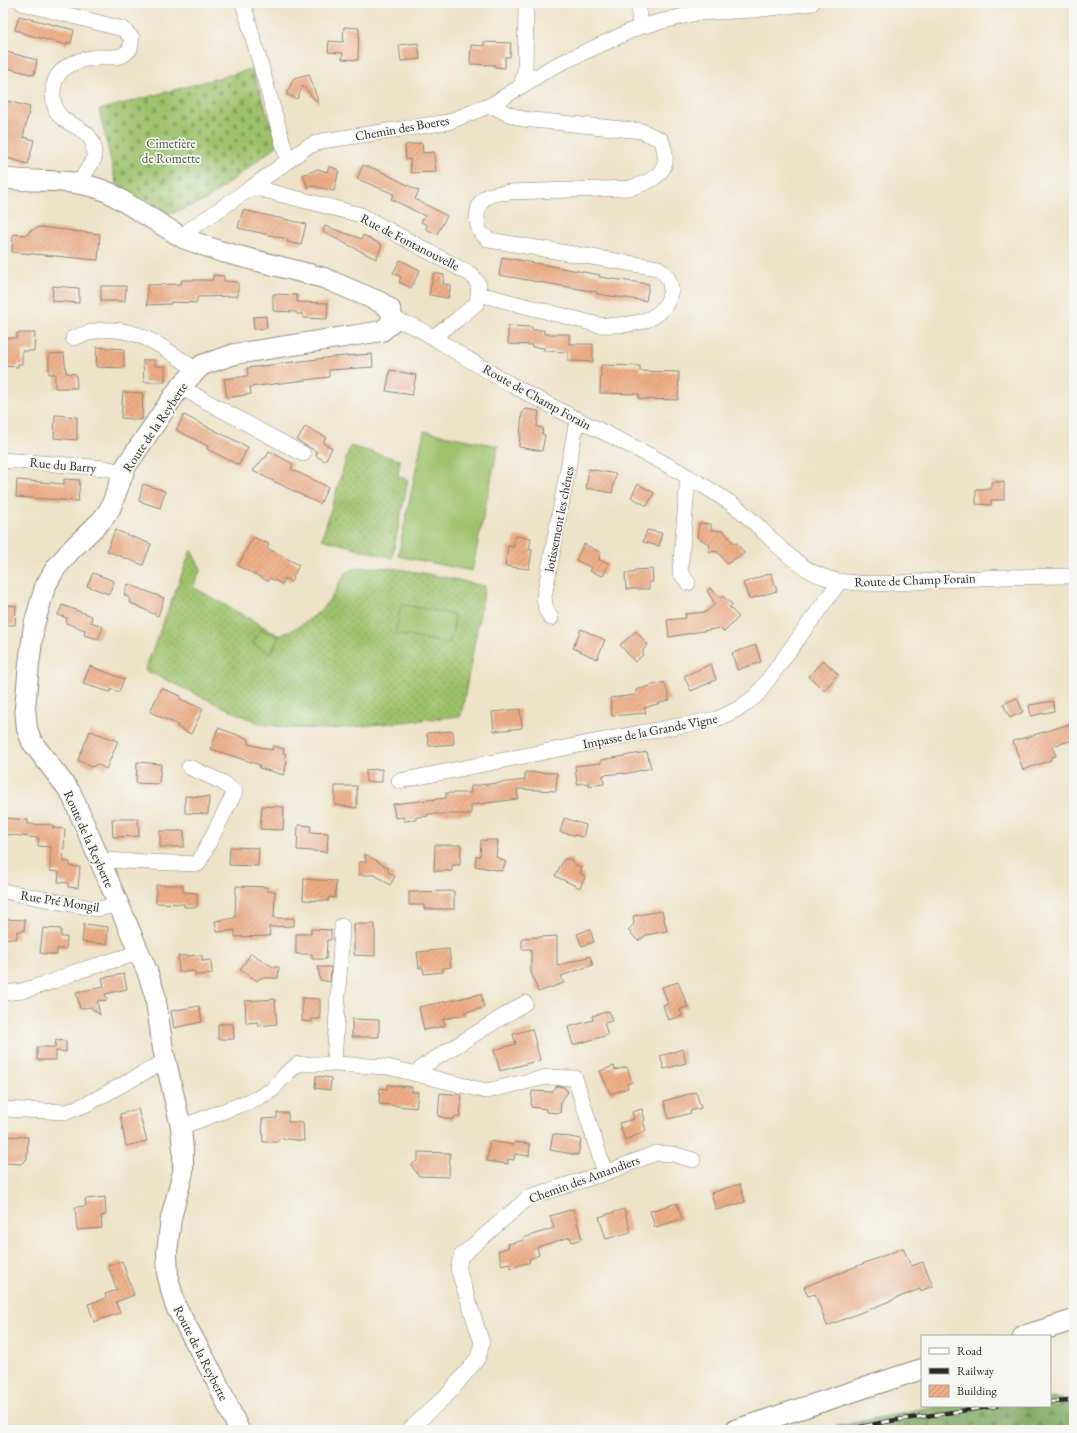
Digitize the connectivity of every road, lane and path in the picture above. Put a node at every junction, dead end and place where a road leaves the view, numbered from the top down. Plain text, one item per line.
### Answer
1 (22, 3) edge
2 (243, 3) edge
3 (526, 3) edge
4 (639, 3) edge
5 (812, 3) edge
6 (639, 27) junction
7 (521, 86) junction
8 (491, 105) junction
9 (288, 161) junction
10 (3, 178) edge
11 (82, 182) junction
12 (252, 187) junction
13 (183, 238) junction
14 (479, 294) junction
15 (392, 320) junction
16 (433, 337) junction
17 (73, 338) dead end
18 (196, 370) junction
19 (180, 386) junction
20 (577, 420) junction
21 (303, 454) dead end
22 (3, 460) edge
23 (123, 472) junction
24 (688, 477) junction
25 (1074, 576) edge
26 (840, 581) junction
27 (688, 583) dead end
28 (551, 618) dead end
29 (190, 767) dead end
30 (399, 781) dead end
31 (99, 860) junction
32 (3, 891) edge
33 (118, 904) junction
34 (342, 926) dead end
35 (138, 954) junction
36 (3, 993) edge
37 (525, 1003) dead end
38 (165, 1062) junction
39 (334, 1064) junction
40 (417, 1072) junction
41 (3, 1109) edge
42 (181, 1127) junction
43 (693, 1160) dead end
44 (605, 1173) junction
45 (1074, 1320) edge
46 (1026, 1335) edge
47 (921, 1369) edge
48 (239, 1430) edge
49 (409, 1430) edge
50 (735, 1430) edge

1 - 11 street
2 - 9 street
3 - 7 street
4 - 6 street
5 - 6 street, Chemin des Boeres
6 - 7 street, Chemin des Boeres
7 - 8 street, Chemin des Boeres
8 - 9 street, Chemin des Boeres
8 - 14 street
9 - 12 street, Chemin des Boeres
10 - 11 main road
11 - 13 main road
12 - 13 street
12 - 14 street, Rue de Fontanouvelle
13 - 15 main road
14 - 16 street
15 - 16 street, Route de Champ Forain
15 - 18 main road, Route de la Reyberte
16 - 20 street, Route de Champ Forain
17 - 18 street
18 - 19 main road, Route de la Reyberte
19 - 21 street
19 - 23 main road, Route de la Reyberte
20 - 24 street, Route de Champ Forain
20 - 28 street, lotissement les chênes
22 - 23 street, Rue du Barry
23 - 31 main road, Route de la Reyberte
24 - 26 street, Route de Champ Forain
24 - 27 street
25 - 26 street, Route de Champ Forain
26 - 30 street, Impasse de la Grande Vigne
29 - 31 street
31 - 33 main road, Route de la Reyberte
32 - 33 street, Rue Pré Mongil
33 - 35 main road, Route de la Reyberte
34 - 39 street
35 - 36 street
35 - 38 main road, Route de la Reyberte
37 - 40 street
38 - 41 street
38 - 42 main road, Route de la Reyberte
39 - 40 street
39 - 42 street
40 - 44 street
42 - 48 main road, Route de la Reyberte
43 - 44 street, Chemin des Amandiers
44 - 49 street, Chemin des Amandiers
45 - 46 main road
47 - 50 main road

